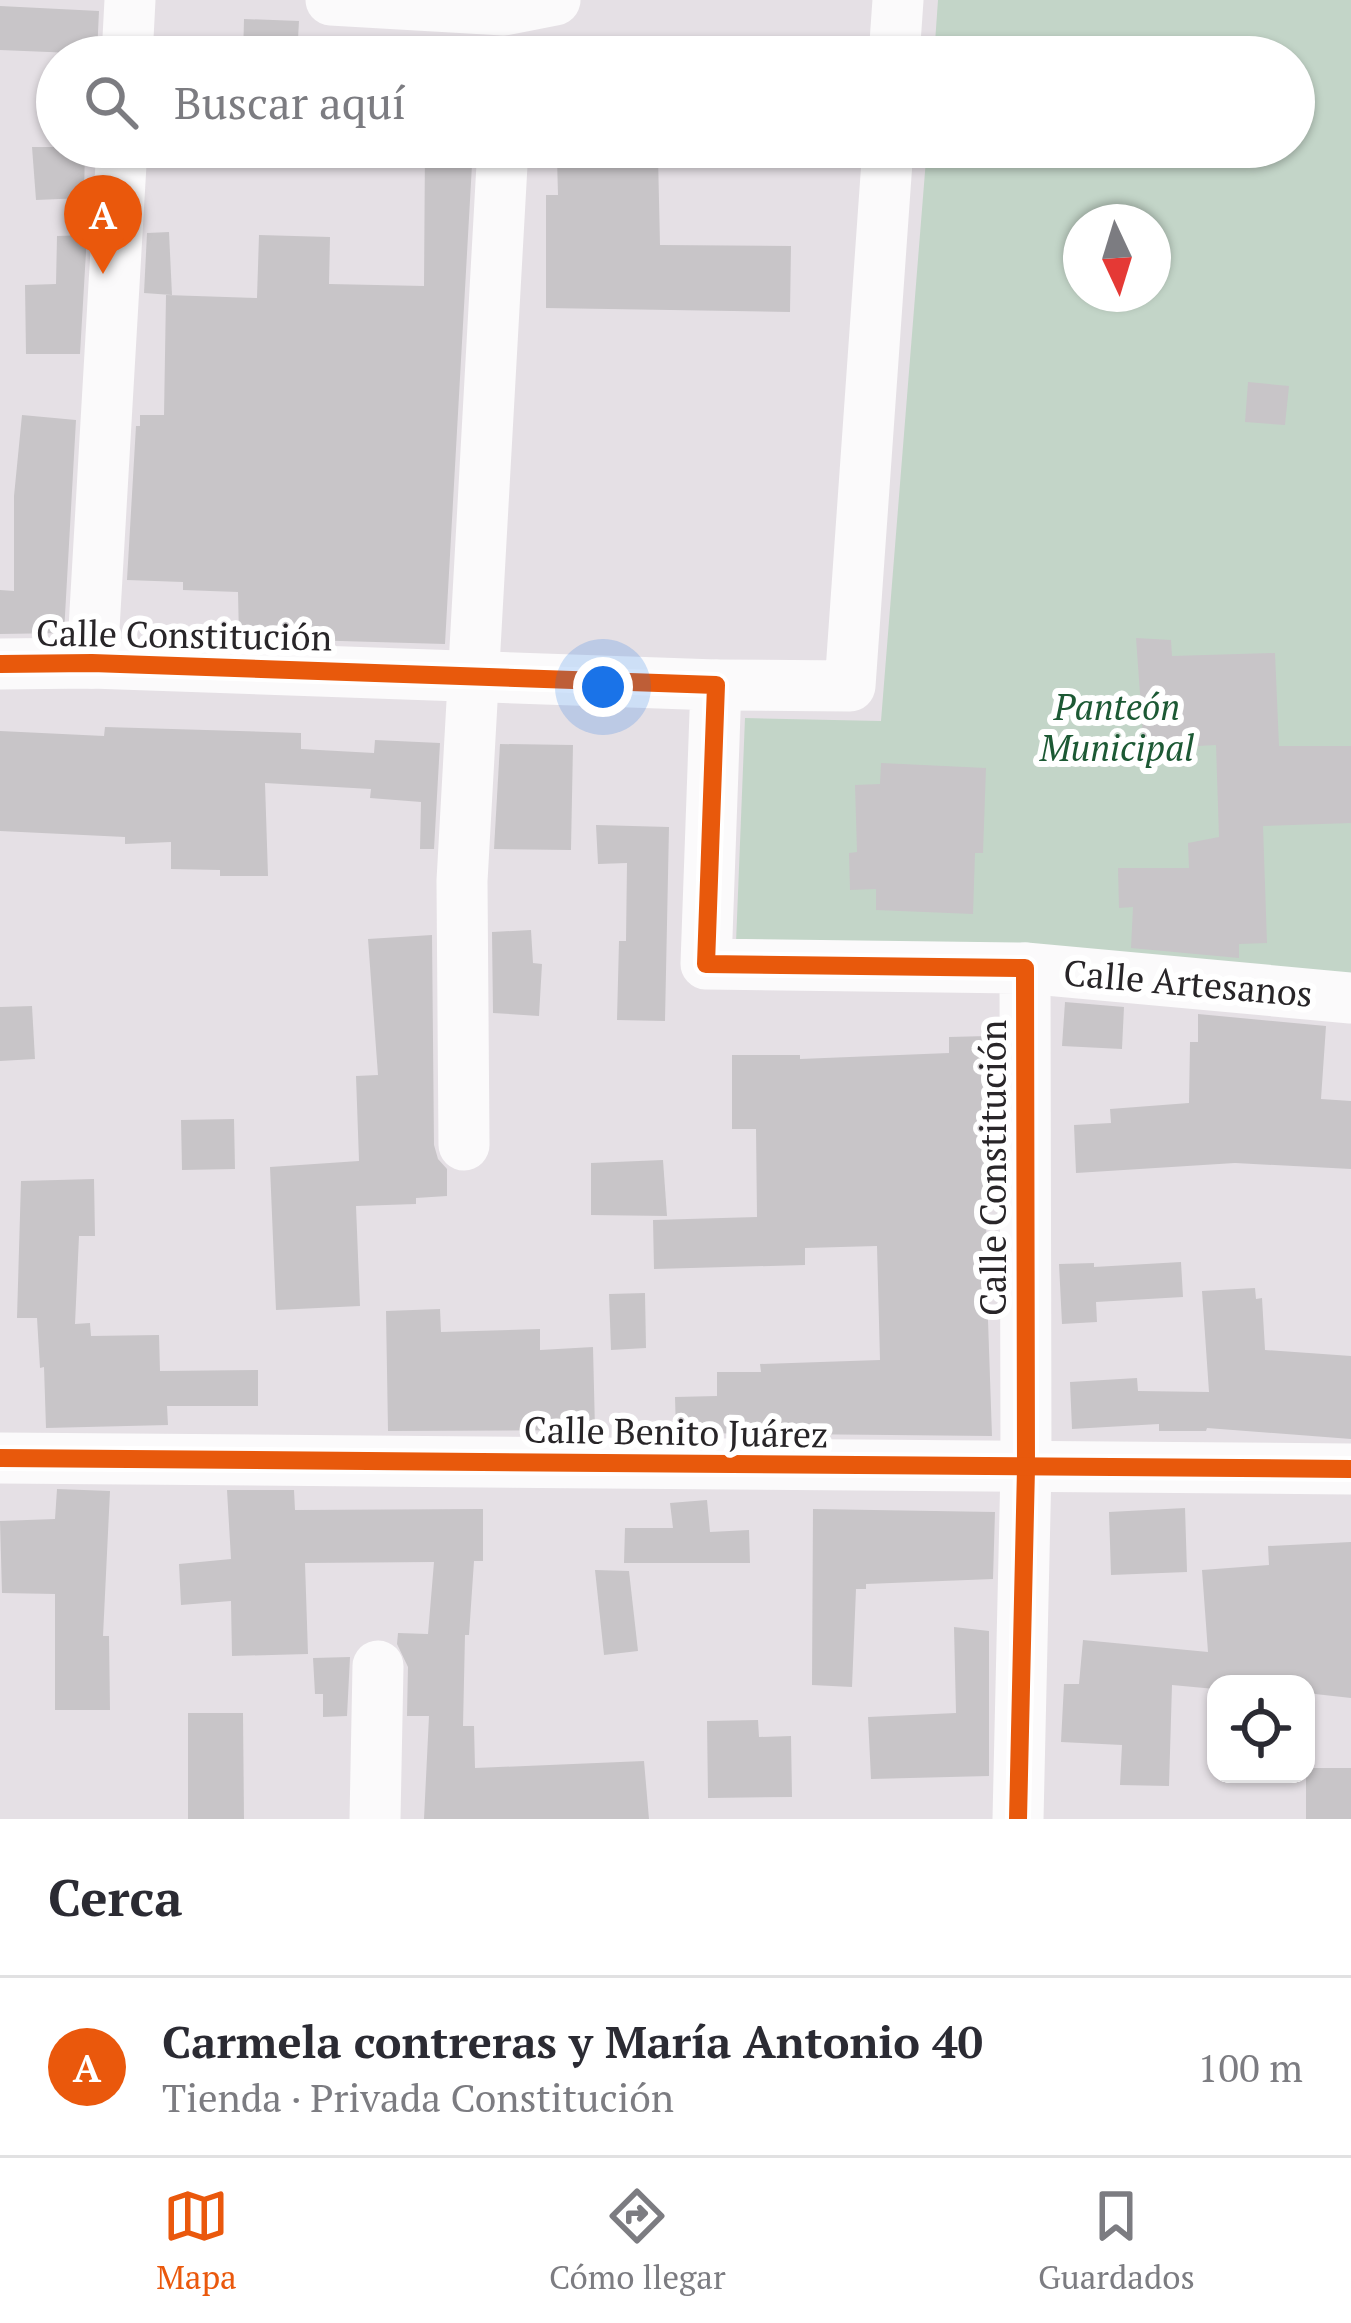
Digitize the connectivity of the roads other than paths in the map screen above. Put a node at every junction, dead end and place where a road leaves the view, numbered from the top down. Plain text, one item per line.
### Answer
1 (130, 0) edge
2 (331, 0) edge
3 (555, 0) edge
4 (898, 0) edge
5 (504, 22) edge
6 (128, 36) edge
7 (895, 36) edge
8 (121, 168) edge
9 (502, 168) edge
10 (887, 168) edge
11 (92, 663) junction
12 (0, 664) edge
13 (471, 676) junction
14 (716, 685) junction
15 (1025, 968) junction
16 (1351, 998) edge
17 (464, 1145) dead end
18 (0, 1458) edge
19 (1026, 1468) junction
20 (1351, 1469) edge
21 (378, 1666) dead end
22 (374, 1819) edge
23 (1018, 1819) edge

1 - 6 street
2 - 5 street
3 - 5 street
4 - 7 street
8 - 11 street
9 - 13 street
10 - 14 street
11 - 12 street, Calle Constitución
11 - 13 street, Calle Constitución
13 - 14 street, Calle Constitución
13 - 17 street
14 - 15 street, Calle Constitución
15 - 16 street, Calle Artesanos
15 - 19 street, Calle Constitución
18 - 19 street, Calle Benito Juárez
19 - 20 street, Calle Benito Juárez
19 - 23 street, Calle Constitución
21 - 22 street

